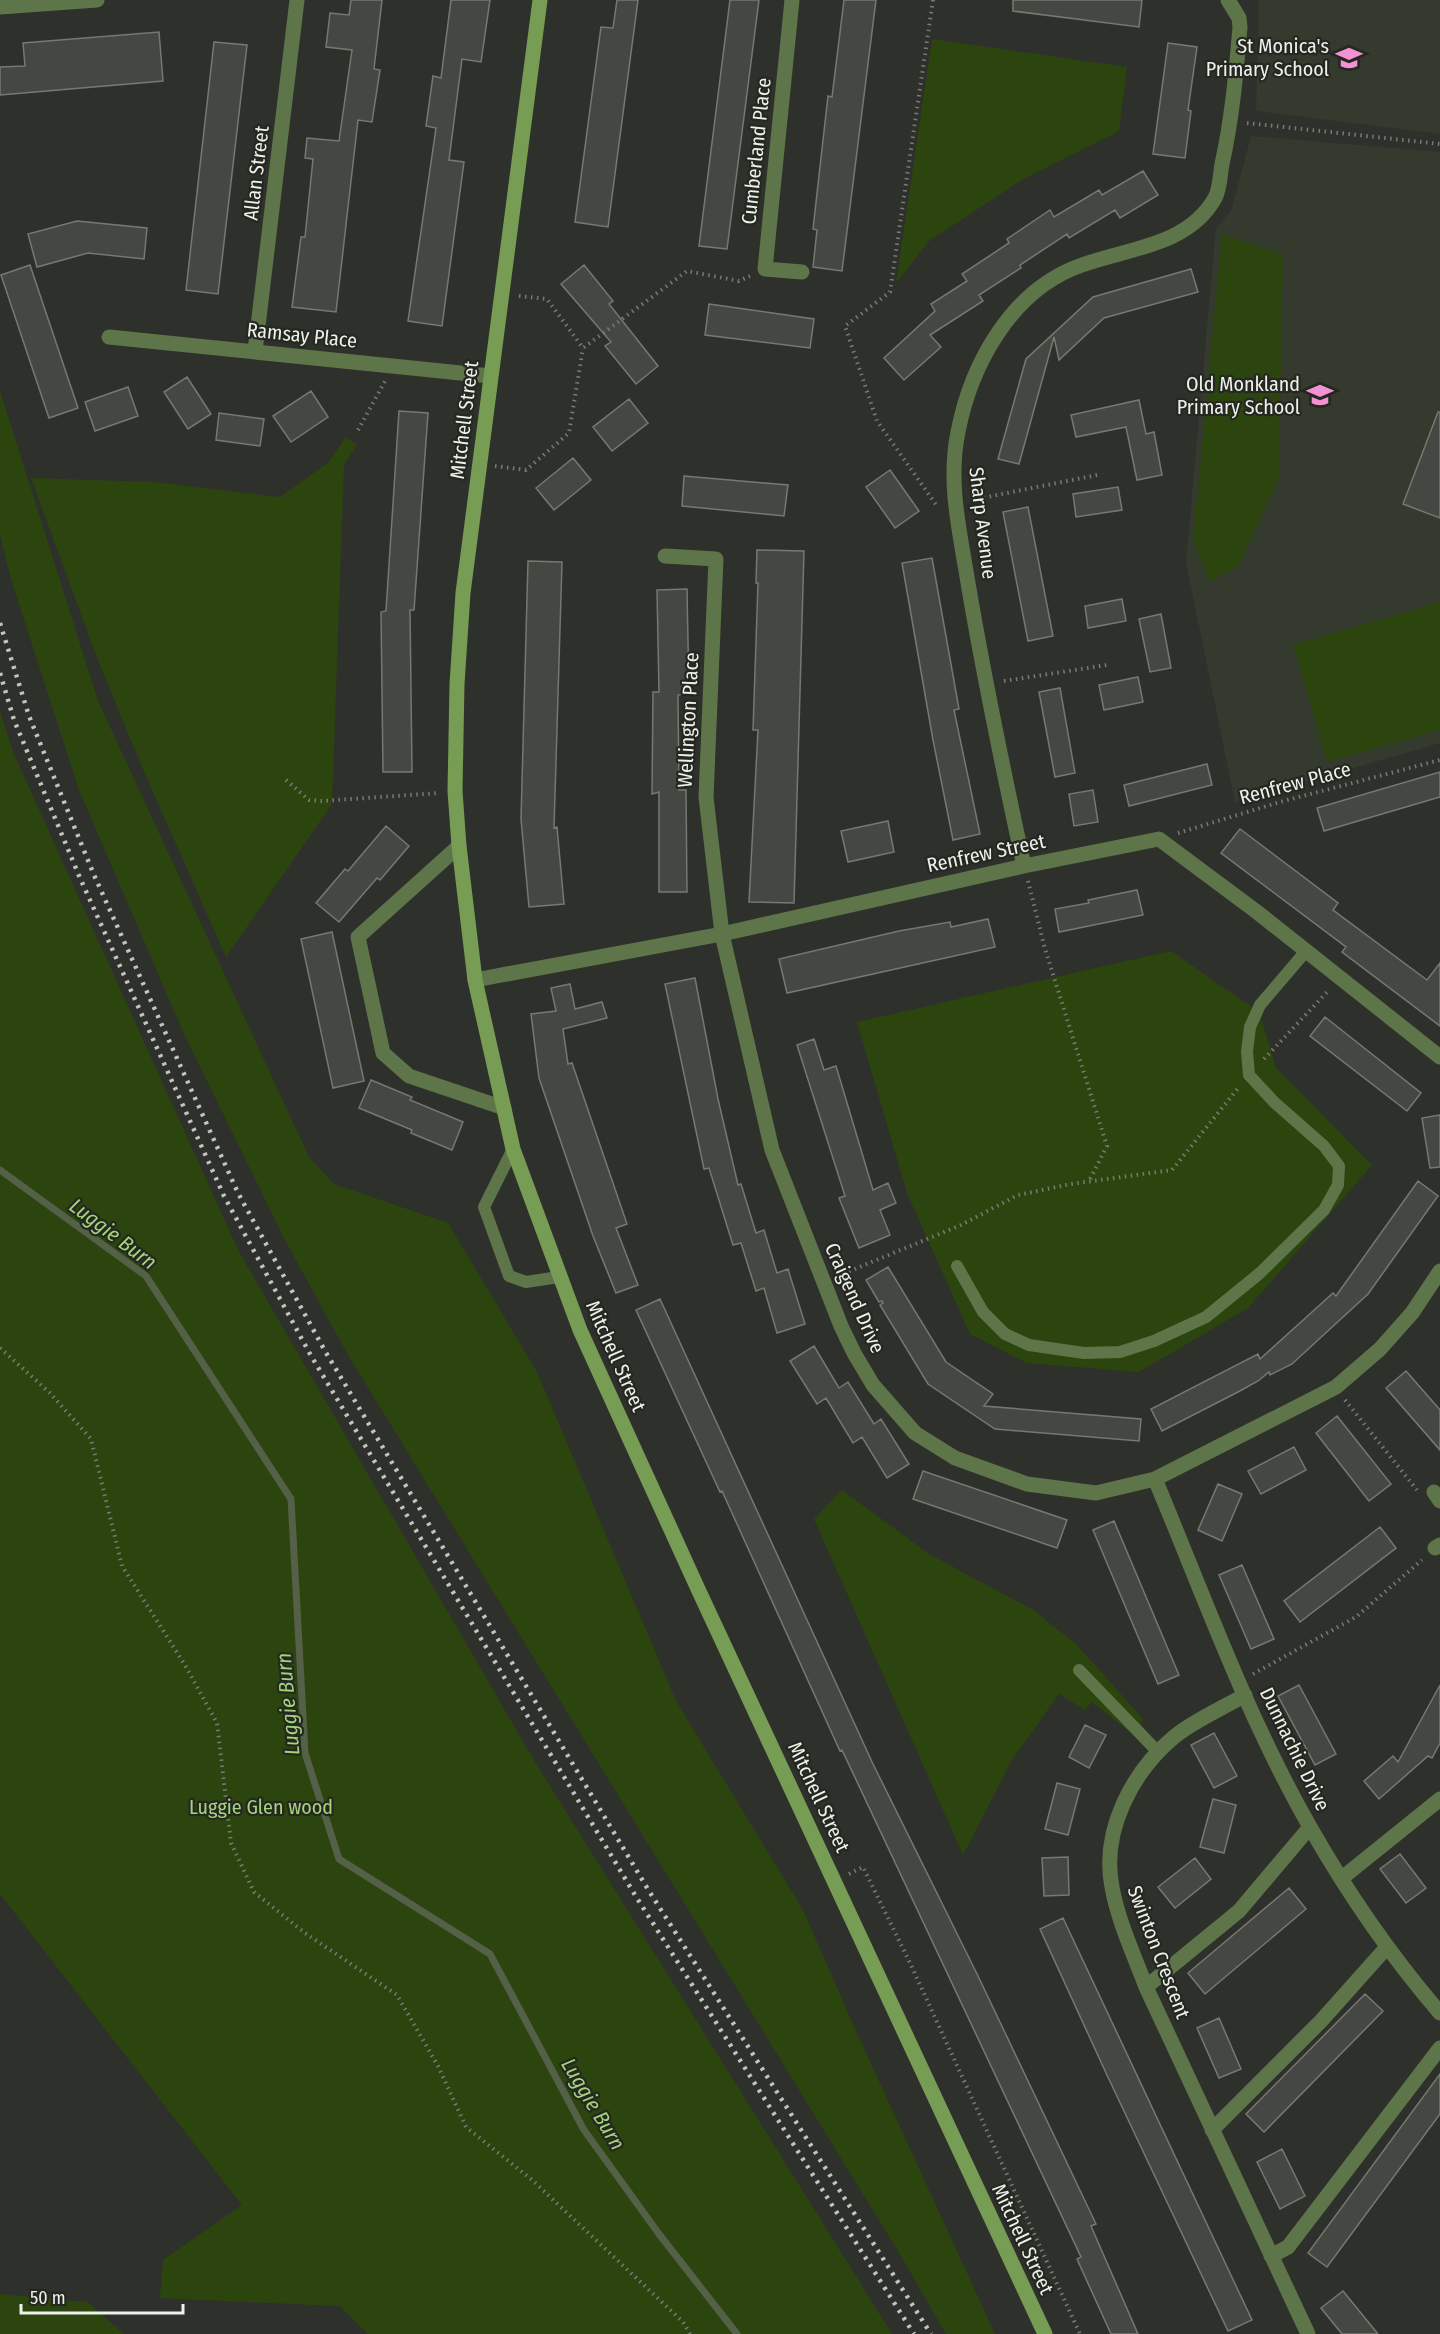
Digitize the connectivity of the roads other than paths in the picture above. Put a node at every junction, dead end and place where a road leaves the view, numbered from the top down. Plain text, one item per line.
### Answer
1 (97, 0) edge
2 (297, 0) edge
3 (540, 0) edge
4 (792, 0) edge
5 (1228, 0) edge
6 (0, 8) edge
7 (802, 272) dead end
8 (109, 337) dead end
9 (255, 351) junction
10 (490, 376) junction
11 (665, 556) dead end
12 (459, 846) junction
13 (1024, 866) junction
14 (722, 934) junction
15 (1306, 951) junction
16 (475, 980) junction
17 (1439, 1055) edge
18 (504, 1108) junction
19 (513, 1149) junction
20 (957, 1266) dead end
21 (1440, 1271) edge
22 (559, 1277) junction
23 (1155, 1479) junction
24 (1079, 1670) dead end
25 (1242, 1688) junction
26 (1158, 1752) junction
27 (1440, 1799) edge
28 (1310, 1827) junction
29 (1342, 1878) junction
30 (1387, 1947) junction
31 (1146, 1987) junction
32 (1437, 2003) edge
33 (1440, 2048) edge
34 (1212, 2130) junction
35 (1271, 2256) junction
36 (1045, 2334) edge
37 (1308, 2334) edge

1 - 6 street
2 - 9 street, Allan Street
3 - 10 street, Mitchell Street
4 - 7 street, Cumberland Place
5 - 13 street, Sharp Avenue
8 - 9 street, Ramsay Place
9 - 10 street, Ramsay Place
10 - 12 street, Mitchell Street
11 - 14 street, Wellington Place
12 - 16 street, Mitchell Street
12 - 18 street
13 - 14 street, Renfrew Street
13 - 15 street, Renfrew Street
14 - 16 street, Renfrew Street
14 - 23 street, Craigend Drive
15 - 17 street
15 - 20 lane
16 - 18 street, Mitchell Street
18 - 19 street, Mitchell Street
19 - 22 street, Mitchell Street
19 - 22 lane
21 - 23 street, Craigend Drive
22 - 36 street, Mitchell Street
23 - 25 street, Dunnachie Drive
24 - 26 lane
25 - 26 street, Swinton Crescent
25 - 28 street, Dunnachie Drive
26 - 31 street, Swinton Crescent
27 - 29 street
28 - 29 street, Dunnachie Drive
28 - 31 street
29 - 30 street, Dunnachie Drive
30 - 32 street, Dunnachie Drive
30 - 34 street
31 - 34 street, Swinton Crescent
33 - 35 street
34 - 35 street, Swinton Crescent
35 - 37 street, Swinton Crescent

